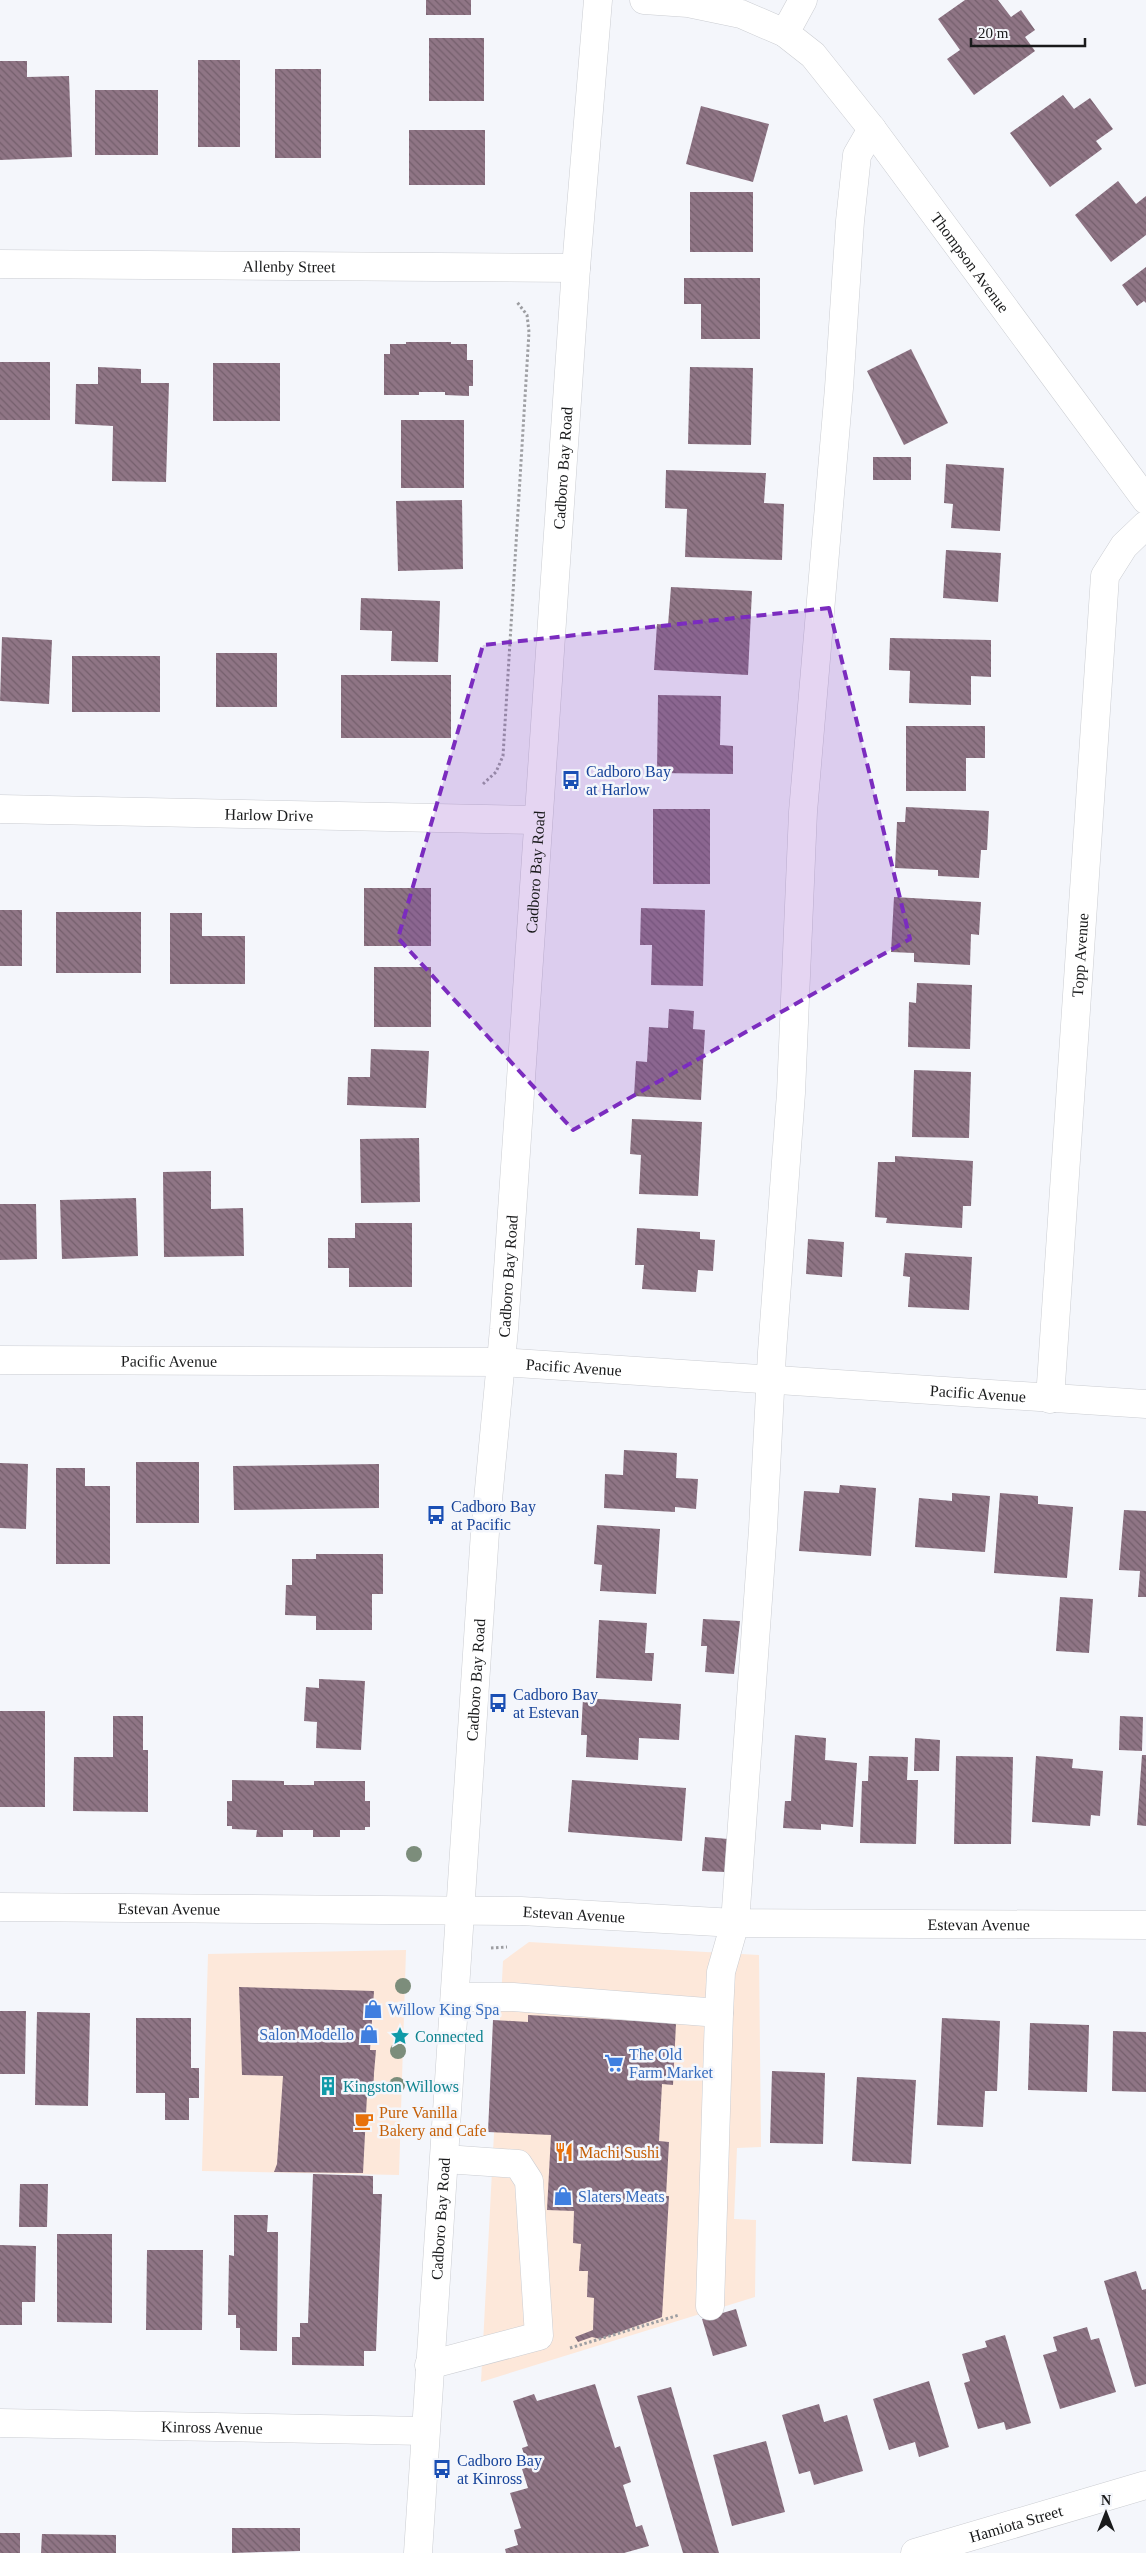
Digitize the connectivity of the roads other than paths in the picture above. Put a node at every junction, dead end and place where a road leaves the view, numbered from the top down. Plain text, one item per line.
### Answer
1 (598, 0) edge
2 (644, 0) edge
3 (803, 0) edge
4 (786, 33) junction
5 (872, 128) junction
6 (0, 264) edge
7 (576, 268) junction
8 (1146, 500) edge
9 (1146, 526) edge
10 (0, 810) edge
11 (538, 820) junction
12 (0, 1360) edge
13 (500, 1362) junction
14 (770, 1378) junction
15 (1050, 1399) junction
16 (1146, 1404) edge
17 (0, 1908) edge
18 (461, 1912) junction
19 (735, 1923) junction
20 (1146, 1925) edge
21 (456, 1997) junction
22 (719, 2013) junction
23 (445, 2159) junction
24 (710, 2306) road end
25 (429, 2365) junction
26 (0, 2423) edge
27 (425, 2431) junction
28 (1146, 2485) edge
29 (418, 2553) edge
30 (915, 2553) edge

1 - 7 street, Cadboro Bay Road
2 - 4 street, Thompson Avenue
3 - 4 street
4 - 5 street, Thompson Avenue
5 - 8 street, Thompson Avenue
5 - 14 street
6 - 7 street, Allenby Street
7 - 11 street, Cadboro Bay Road
9 - 15 street, Topp Avenue
10 - 11 street, Harlow Drive
11 - 13 street, Cadboro Bay Road
12 - 13 street, Pacific Avenue
13 - 14 street, Pacific Avenue
13 - 18 street, Cadboro Bay Road
14 - 15 street, Pacific Avenue
14 - 19 street
15 - 16 street, Pacific Avenue
17 - 18 street, Estevan Avenue
18 - 19 street, Estevan Avenue
18 - 21 street, Cadboro Bay Road
19 - 20 street, Estevan Avenue
19 - 22 street
21 - 22 street
21 - 23 street, Cadboro Bay Road
22 - 24 street
23 - 25 street, Cadboro Bay Road
23 - 25 street
25 - 27 street, Cadboro Bay Road
26 - 27 street, Kinross Avenue
27 - 29 street, Cadboro Bay Road
28 - 30 street, Hamiota Street

